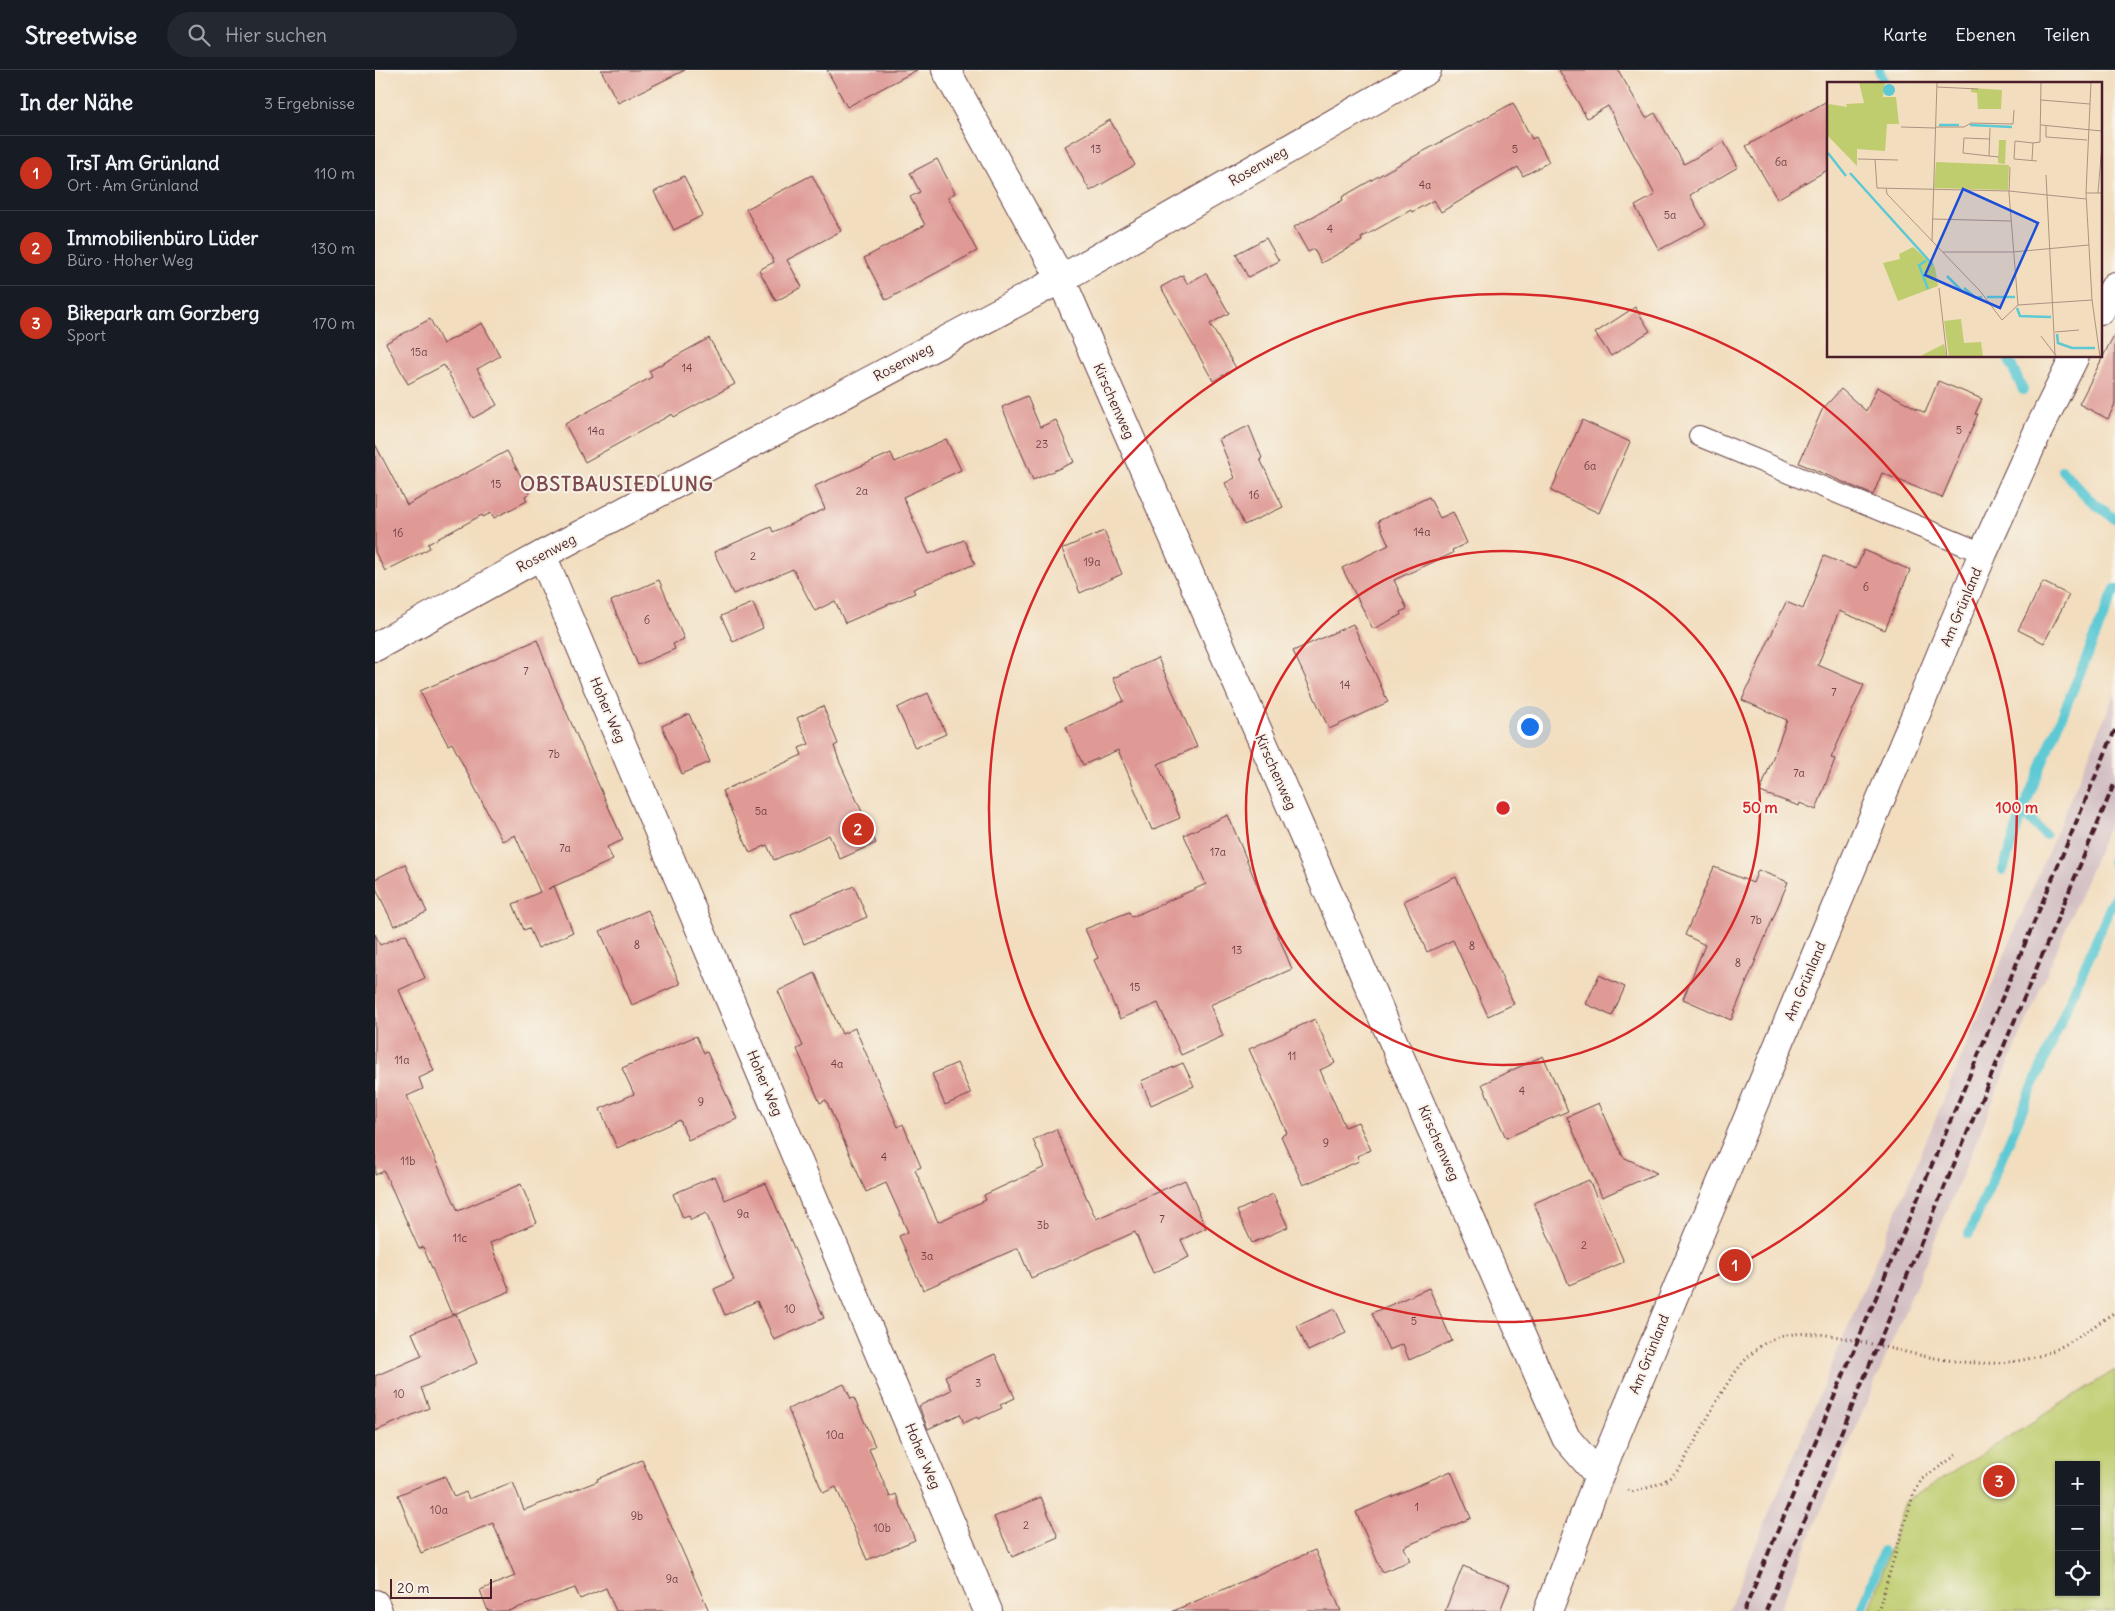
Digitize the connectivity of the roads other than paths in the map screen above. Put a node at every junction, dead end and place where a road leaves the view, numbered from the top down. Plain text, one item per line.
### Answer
1 (947, 70) edge
2 (1427, 70) edge
3 (1061, 278) junction
4 (2115, 286) edge
5 (2103, 307) edge
6 (2074, 358) edge
7 (1699, 436) dead end
8 (1983, 553) junction
9 (542, 555) junction
10 (375, 647) edge
11 (1599, 1476) junction
12 (375, 1604) edge
13 (378, 1611) edge
14 (988, 1611) edge
15 (1548, 1611) edge

1 - 3 street, Kirschenweg
2 - 3 street, Rosenweg
3 - 9 street, Rosenweg
3 - 11 street, Kirschenweg
4 - 5 street
6 - 8 street, Am Grünland
7 - 8 lane
8 - 11 street, Am Grünland
9 - 10 street, Rosenweg
9 - 14 street, Hoher Weg
11 - 15 street, Am Grünland
12 - 13 street

